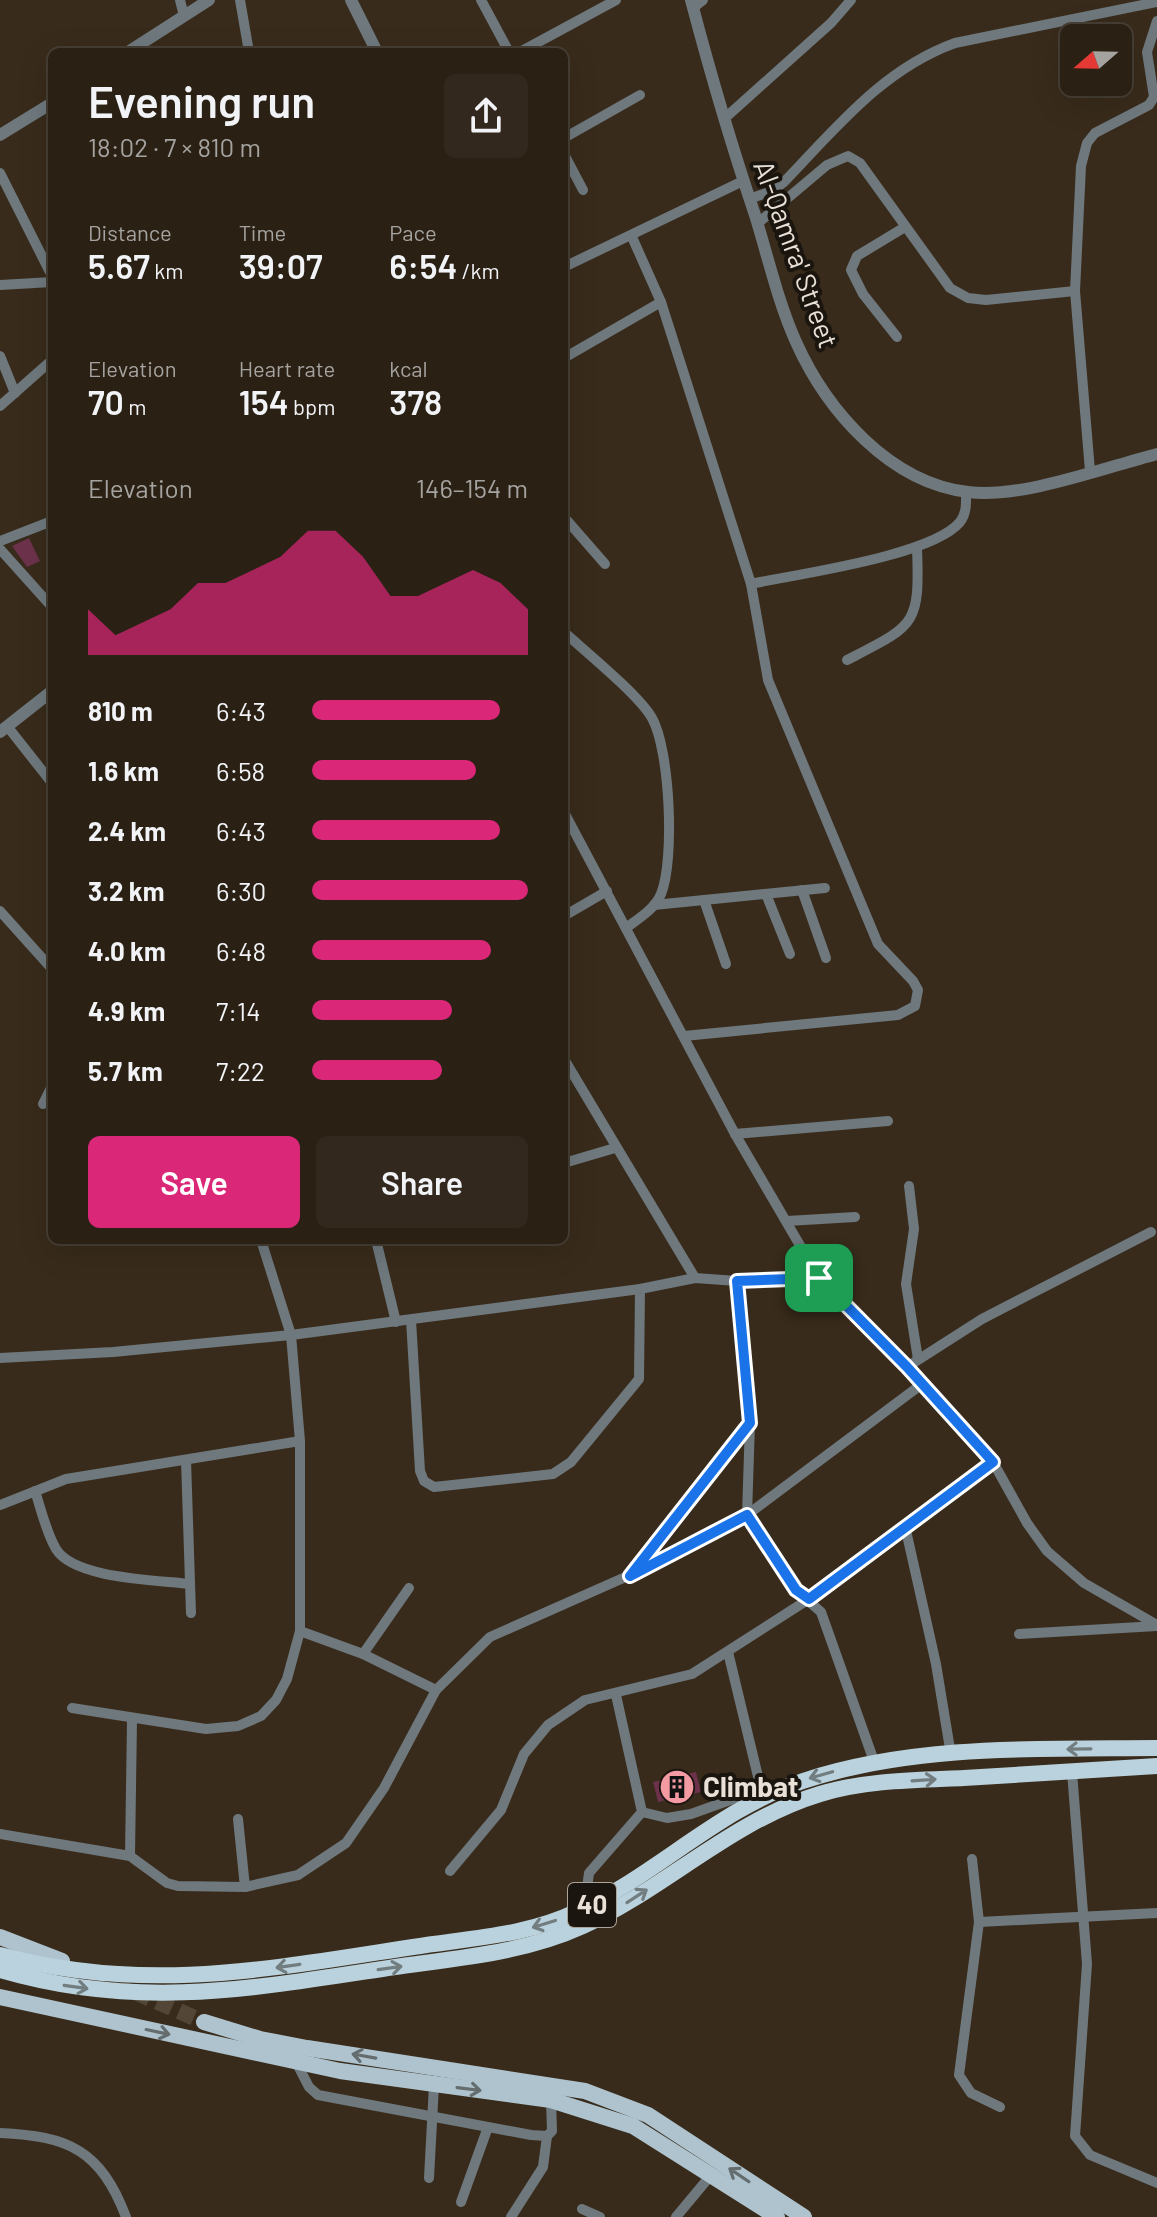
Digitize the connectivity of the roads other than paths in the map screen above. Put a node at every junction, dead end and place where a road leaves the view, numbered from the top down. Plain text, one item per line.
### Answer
1 (180, 0) edge
2 (209, 0) edge
3 (240, 0) edge
4 (481, 0) edge
5 (616, 0) edge
6 (851, 0) edge
7 (354, 1) edge
8 (1157, 2) edge
9 (696, 3) edge
10 (184, 16) junction
11 (1157, 21) edge
12 (134, 48) edge
13 (248, 48) edge
14 (375, 48) edge
15 (507, 48) edge
16 (527, 48) edge
17 (640, 95) dead end
18 (48, 105) edge
19 (725, 118) junction
20 (0, 135) edge
21 (568, 136) edge
22 (568, 162) edge
23 (0, 173) edge
24 (743, 181) junction
25 (583, 190) dead end
26 (749, 199) junction
27 (757, 224) junction
28 (905, 227) junction
29 (632, 237) junction
30 (568, 265) edge
31 (48, 268) edge
32 (48, 282) edge
33 (0, 285) edge
34 (1075, 291) junction
35 (661, 302) junction
36 (897, 337) dead end
37 (0, 356) edge
38 (568, 356) edge
39 (48, 364) edge
40 (15, 393) junction
41 (0, 406) edge
42 (1157, 454) edge
43 (1090, 471) junction
44 (966, 492) junction
45 (568, 522) edge
46 (48, 523) edge
47 (0, 541) edge
48 (917, 548) junction
49 (0, 549) edge
50 (605, 564) dead end
51 (751, 584) junction
52 (48, 603) edge
53 (568, 636) edge
54 (847, 660) dead end
55 (48, 694) edge
56 (4, 729) edge
57 (48, 778) edge
58 (568, 819) edge
59 (825, 888) dead end
60 (802, 890) junction
61 (607, 891) junction
62 (766, 894) junction
63 (704, 900) junction
64 (654, 905) junction
65 (0, 911) edge
66 (568, 914) edge
67 (626, 928) junction
68 (790, 954) dead end
69 (826, 958) dead end
70 (726, 964) dead end
71 (48, 965) edge
72 (684, 1036) junction
73 (568, 1066) edge
74 (48, 1094) edge
75 (43, 1104) dead end
76 (888, 1121) dead end
77 (735, 1134) junction
78 (615, 1148) junction
79 (568, 1162) edge
80 (909, 1186) dead end
81 (855, 1217) dead end
82 (787, 1221) junction
83 (1151, 1232) dead end
84 (262, 1244) edge
85 (377, 1244) edge
86 (695, 1278) junction
87 (819, 1278) junction
88 (737, 1281) junction
89 (640, 1289) junction
90 (411, 1320) junction
91 (396, 1322) junction
92 (291, 1335) junction
93 (0, 1358) edge
94 (918, 1359) junction
95 (907, 1367) junction
96 (922, 1384) junction
97 (750, 1423) junction
98 (300, 1441) junction
99 (186, 1460) junction
100 (993, 1462) junction
101 (35, 1491) junction
102 (0, 1505) edge
103 (747, 1515) junction
104 (905, 1526) junction
105 (630, 1576) junction
106 (190, 1584) junction
107 (409, 1588) dead end
108 (809, 1599) junction
109 (191, 1613) dead end
110 (1157, 1626) edge
111 (300, 1631) junction
112 (1019, 1634) dead end
113 (728, 1652) junction
114 (363, 1654) junction
115 (436, 1690) junction
116 (616, 1695) junction
117 (72, 1708) dead end
118 (132, 1720) junction
119 (1157, 1748) edge
120 (951, 1755) junction
121 (875, 1764) junction
122 (1157, 1766) edge
123 (1072, 1772) junction
124 (766, 1791) junction
125 (642, 1812) junction
126 (238, 1819) dead end
127 (0, 1834) edge
128 (130, 1856) junction
129 (972, 1859) dead end
130 (450, 1871) dead end
131 (245, 1887) junction
132 (597, 1902) junction
133 (1157, 1913) edge
134 (1084, 1914) junction
135 (979, 1922) junction
136 (0, 1937) edge
137 (0, 1955) edge
138 (62, 1961) dead end
139 (0, 1970) edge
140 (0, 1997) edge
141 (204, 2022) tunnel mouth
142 (295, 2060) junction
143 (434, 2085) junction
144 (551, 2100) junction
145 (1000, 2107) dead end
146 (430, 2117) junction
147 (488, 2127) junction
148 (0, 2133) edge
149 (547, 2136) junction
150 (711, 2175) junction
151 (429, 2178) dead end
152 (1157, 2183) edge
153 (461, 2202) dead end
154 (582, 2209) dead end
155 (126, 2217) edge
156 (511, 2217) edge
157 (600, 2217) edge
158 (676, 2217) edge
159 (777, 2217) edge
160 (804, 2217) edge

1 - 10 street
2 - 10 street
3 - 13 street
4 - 15 street
5 - 16 street
6 - 19 street
7 - 14 street
8 - 26 street
9 - 19 street, Al-Qamra' Street
10 - 12 street
11 - 34 street
17 - 21 street
18 - 20 street
19 - 24 street, Al-Qamra' Street
22 - 25 street
23 - 31 street
24 - 26 street, Al-Qamra' Street
24 - 29 street
26 - 27 street, Al-Qamra' Street
27 - 28 street
27 - 44 street, Al-Qamra' Street
28 - 34 street
28 - 36 street
29 - 30 street
29 - 35 street
32 - 33 street
34 - 43 street
35 - 38 street
35 - 51 street
37 - 40 street
39 - 40 street
40 - 41 street
42 - 43 street, Al-Qamra' Street
43 - 44 street, Al-Qamra' Street
44 - 48 street
45 - 50 street
46 - 47 street
48 - 51 street
48 - 54 street
49 - 52 street
51 - 72 street
53 - 64 street
55 - 56 street
56 - 57 street
58 - 61 street
59 - 60 street
60 - 62 street
60 - 69 street
61 - 66 street
61 - 67 street
62 - 63 street
62 - 68 street
63 - 64 street
63 - 70 street
64 - 67 street
65 - 71 street
67 - 72 street
72 - 77 street
73 - 78 street
74 - 75 street
76 - 77 street
77 - 82 street
78 - 79 street
78 - 86 street
80 - 94 street
81 - 82 street
82 - 87 street
83 - 94 street
84 - 92 street
85 - 91 street
86 - 88 street
86 - 89 street
87 - 88 street
87 - 95 street
88 - 97 street
89 - 90 street
89 - 90 street
90 - 91 street
91 - 92 street
92 - 93 street
92 - 98 street
94 - 95 street
95 - 96 street
96 - 100 street
96 - 103 street
97 - 103 street
97 - 105 street
98 - 99 street
98 - 111 street
99 - 101 street
99 - 106 street
100 - 104 street
100 - 110 street
101 - 102 street
101 - 106 street
103 - 105 street
103 - 108 street
104 - 108 street
104 - 120 street
105 - 115 street
106 - 109 street
107 - 114 street
108 - 113 street
108 - 121 street
110 - 112 street
111 - 114 street
111 - 118 street
113 - 116 street
113 - 124 street
114 - 115 street
115 - 131 street
116 - 125 street
116 - 130 street
117 - 118 street
118 - 128 street
119 -> 120 highway, 40
120 - 121 highway, 40
121 -> 124 highway, 40
122 - 123 highway, 40
123 - 134 street
139 -> 123 highway, 40
124 - 125 street
124 - 132 highway, 40
125 - 132 street
126 - 131 street
127 - 128 street
128 - 131 street
129 - 135 street
132 -> 137 highway, 40
133 - 134 street
134 - 135 street
134 - 152 street
135 - 145 street
136 - 138 main road
140 -> 142 main road
160 -> 141 main road
142 - 143 main road
142 - 146 street
143 -> 144 main road
143 - 146 street
144 - 149 street
144 - 150 main road
146 - 147 street
146 - 151 street
147 - 149 street
147 - 153 street
148 - 155 street
149 - 156 street
150 - 158 street
150 - 159 main road
154 - 157 street

